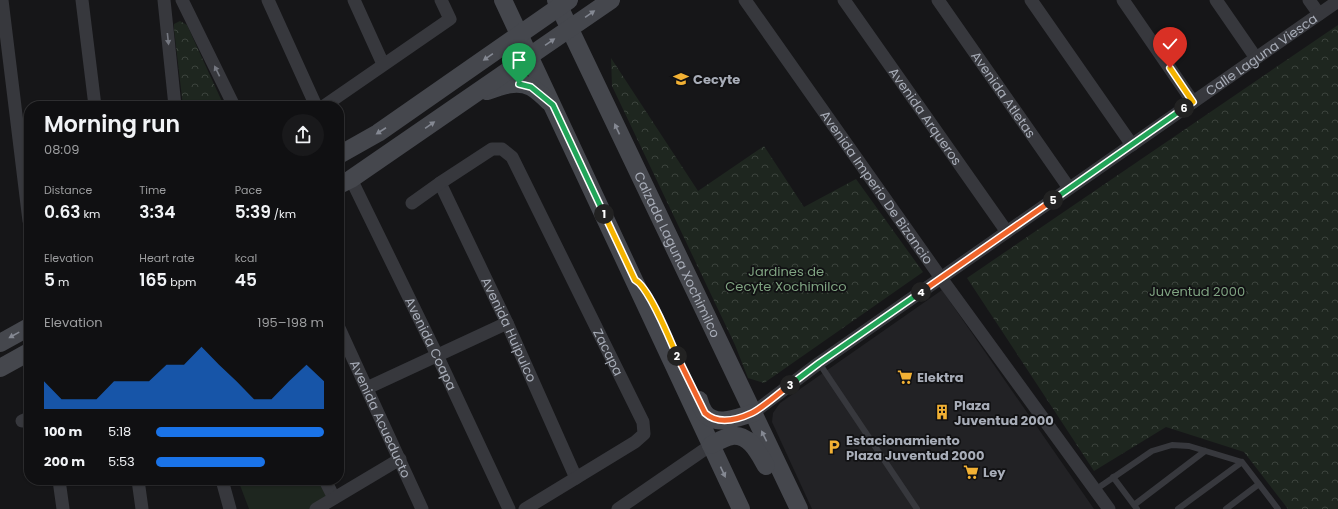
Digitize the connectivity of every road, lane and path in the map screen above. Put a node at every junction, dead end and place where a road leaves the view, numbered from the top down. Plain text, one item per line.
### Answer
1 (2, 0) edge
2 (82, 0) edge
3 (164, 0) edge
4 (182, 0) edge
5 (268, 0) edge
6 (354, 0) edge
7 (441, 0) edge
8 (503, 0) edge
9 (611, 0) edge
10 (745, 0) edge
11 (844, 0) edge
12 (938, 0) edge
13 (1032, 0) edge
14 (1123, 0) edge
15 (1216, 0) edge
16 (1309, 0) edge
17 (1338, 1) edge
18 (561, 2) edge
19 (1319, 14) junction
20 (569, 29) junction
21 (520, 35) junction
22 (530, 55) junction
23 (1256, 58) junction
24 (383, 64) junction
25 (471, 96) junction
26 (94, 101) edge
27 (174, 101) edge
28 (232, 101) edge
29 (314, 101) edge
30 (331, 101) edge
31 (1193, 102) junction
32 (553, 105) junction
33 (1132, 145) junction
34 (344, 152) edge
35 (24, 180) edge
36 (345, 182) edge
37 (440, 183) junction
38 (1069, 188) junction
39 (412, 203) dead end
40 (1008, 232) junction
41 (941, 278) junction
42 (635, 280) junction
43 (507, 323) junction
44 (24, 330) edge
45 (344, 339) edge
46 (0, 343) edge
47 (24, 355) edge
48 (437, 355) junction
49 (819, 363) junction
50 (0, 368) edge
51 (367, 388) junction
52 (753, 413) junction
53 (711, 445) junction
54 (1205, 451) junction
55 (400, 459) junction
56 (1242, 462) junction
57 (1113, 477) junction
58 (576, 478) junction
59 (1259, 484) junction
60 (60, 485) edge
61 (139, 485) edge
62 (223, 485) edge
63 (328, 485) edge
64 (1095, 490) junction
65 (334, 498) junction
66 (1136, 507) edge
67 (1276, 508) edge
68 (63, 509) edge
69 (142, 509) edge
70 (230, 509) edge
71 (316, 509) edge
72 (422, 509) edge
73 (509, 509) edge
74 (525, 509) edge
75 (618, 509) edge
76 (741, 509) edge
77 (790, 509) edge
78 (799, 509) edge
79 (917, 509) edge
80 (1109, 509) edge
81 (1178, 509) edge
82 (1226, 509) edge

1 - 35 street
2 - 26 street
3 -> 27 street
28 -> 4 street
5 - 29 street
6 - 24 street
7 - 24 street
8 - 21 main road
20 -> 9 main road
10 - 41 street, Avenida Imperio De Bizancio
11 - 40 street, Avenida Arqueros
12 - 38 street, Avenida Atletas
13 - 33 street
14 - 31 street
15 - 23 street
16 - 19 street
17 - 19 street, Calle Laguna Viesca
18 - 20 main road, Calzada Laguna Xochimilco
18 - 21 main road
19 - 23 street, Calle Laguna Viesca
22 -> 20 main road
52 -> 20 main road, Calzada Laguna Xochimilco
21 - 22 main road
21 -> 34 main road
22 - 25 main road
22 - 32 main road
23 - 31 street, Calle Laguna Viesca
24 - 30 street
25 - 32 main road
36 -> 25 main road
31 - 33 street, Calle Laguna Viesca
32 - 42 main road
33 - 38 street, Calle Laguna Viesca
36 - 48 street, Avenida Coapa
37 - 39 street
37 - 43 street, Avenida Huipulco
37 - 58 street, Zacapa
38 - 40 street, Calle Laguna Viesca
40 - 41 street, Calle Laguna Viesca
41 - 49 street, Calle Laguna Viesca
41 - 64 street, Avenida Imperio De Bizancio
42 - 52 main road
42 - 53 main road
43 - 48 street
43 - 58 street, Avenida Huipulco
44 -> 46 main road
45 - 51 street, Avenida Acueducto
47 - 50 main road
48 - 51 street
48 - 73 street, Avenida Coapa
49 - 52 street, Calle Laguna Viesca
49 - 79 lane
51 - 55 street, Avenida Acueducto
78 -> 52 main road, Calzada Laguna Xochimilco
53 - 75 street
53 -> 76 main road
53 - 77 main road
54 - 56 lane
54 - 57 lane
54 - 66 lane
55 - 65 street
55 - 72 street, Avenida Acueducto
56 - 59 lane
56 - 81 lane
57 - 64 lane
57 - 66 lane
58 - 74 street, Zacapa
59 - 67 lane
59 - 82 lane
60 - 68 street
61 - 69 street
62 - 70 street
63 - 65 street
64 - 80 street, Avenida Imperio De Bizancio
65 - 71 street

